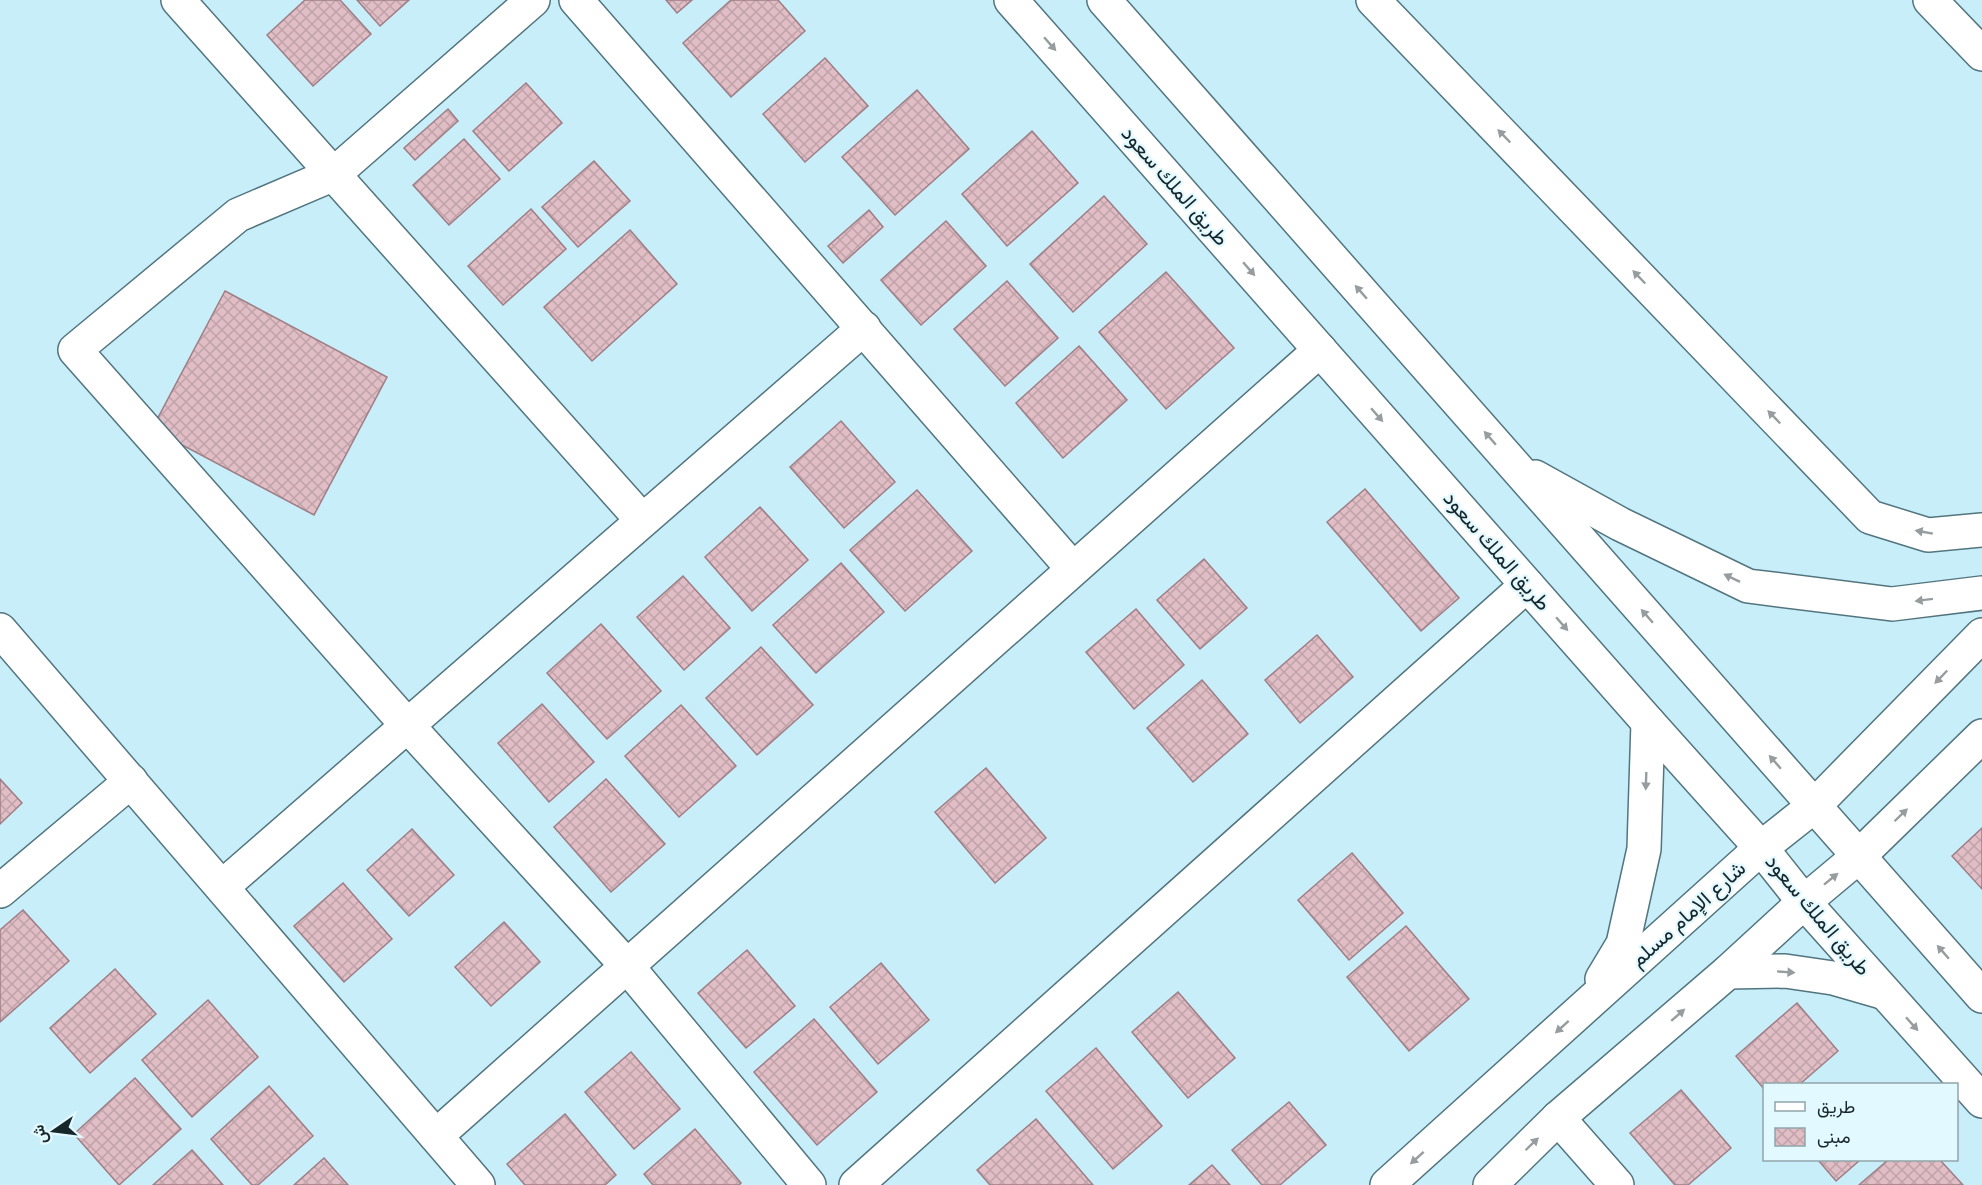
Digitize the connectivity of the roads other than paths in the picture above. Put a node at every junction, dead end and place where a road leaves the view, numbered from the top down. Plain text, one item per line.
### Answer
1 (178, 0) edge
2 (533, 0) edge
3 (576, 0) edge
4 (1011, 0) edge
5 (1104, 0) edge
6 (1373, 0) edge
7 (1930, 0) edge
8 (1975, 34) edge
9 (334, 174) junction
10 (864, 328) junction
11 (1320, 350) junction
12 (1513, 464) junction
13 (642, 520) junction
14 (1982, 530) edge
15 (1073, 568) junction
16 (1527, 585) junction
17 (1982, 593) edge
18 (0, 630) edge
19 (1982, 635) edge
20 (1648, 722) junction
21 (407, 726) junction
22 (1982, 736) edge
23 (130, 781) junction
24 (1814, 806) junction
25 (1761, 848) junction
26 (1859, 856) junction
27 (222, 887) junction
28 (0, 891) edge
29 (1803, 902) junction
30 (627, 966) junction
31 (1728, 972) junction
32 (1885, 993) junction
33 (1982, 996) edge
34 (1586, 1006) junction
35 (1982, 1101) edge
36 (1558, 1118) junction
37 (436, 1136) junction
38 (478, 1185) edge
39 (809, 1185) edge
40 (856, 1185) edge
41 (1387, 1185) edge
42 (1490, 1185) edge
43 (1617, 1185) edge

1 - 9 street
2 - 9 street
3 - 10 street
4 -> 11 street, طريق الملك سعود
12 -> 5 street
14 -> 6 street
7 - 8 street
9 - 13 street
9 - 21 street
10 - 13 street
10 - 15 street
11 - 15 street
11 -> 16 street, طريق الملك سعود
17 -> 12 street
24 -> 12 street
13 - 21 street
15 - 30 street
16 -> 20 street, طريق الملك سعود
16 - 40 street
18 - 23 street
19 -> 24 street, شارع الإمام مسلم
20 - 25 street, طريق الملك سعود
20 -> 34 street
21 - 27 street
21 - 30 street
26 -> 22 street
23 - 27 street
23 - 28 street
24 - 25 street, شارع الإمام مسلم
24 - 26 street
25 - 29 street, طريق الملك سعود
25 - 34 street, شارع الإمام مسلم
29 -> 26 street
33 -> 26 street
27 - 37 street
29 - 31 street
29 - 32 street, طريق الملك سعود
30 - 37 street
30 - 39 street
31 -> 32 street
36 -> 31 street
32 -> 35 street, طريق الملك سعود
34 -> 41 street, شارع الإمام مسلم
42 -> 36 street
36 - 43 street
37 - 38 street

